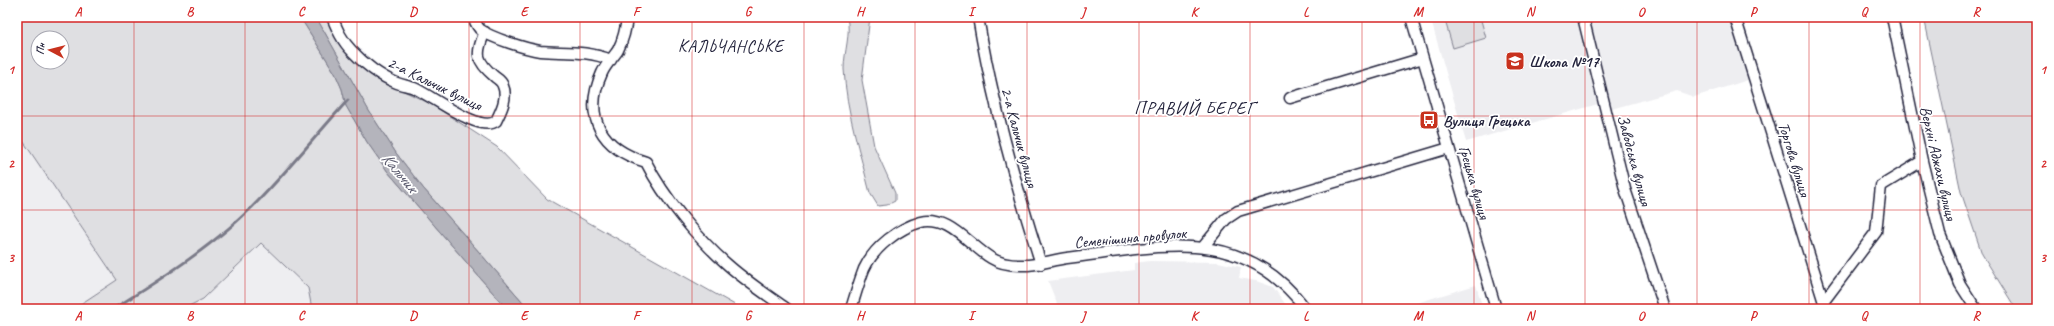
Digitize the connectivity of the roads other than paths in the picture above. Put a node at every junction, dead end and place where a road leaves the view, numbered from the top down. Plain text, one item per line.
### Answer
1 (332, 17) edge
2 (473, 17) edge
3 (627, 17) edge
4 (978, 17) edge
5 (1411, 17) edge
6 (1583, 17) edge
7 (1735, 17) edge
8 (1892, 17) edge
9 (485, 32) junction
10 (1423, 58) junction
11 (610, 60) junction
12 (1290, 98) dead end
13 (1449, 148) junction
14 (1922, 161) junction
15 (1203, 246) junction
16 (1041, 264) junction
17 (1825, 305) edge
18 (787, 309) edge
19 (851, 309) edge
20 (1306, 309) edge
21 (1496, 309) edge
22 (1665, 309) edge
23 (1976, 309) edge

1 - 9 street, 2-а Кальчик вулиця
2 - 9 street
3 - 11 street
4 - 16 street, 2-а Кальчик вулиця
5 - 10 street, Грецька вулиця
6 - 22 street, Заводська вулиця
7 - 17 street, Торгова вулиця
8 - 14 street, Верхні Аджахи вулиця
9 - 11 street
10 - 12 street
10 - 13 street, Грецька вулиця
11 - 18 street
13 - 15 street, Семенішина провулок
13 - 21 street, Грецька вулиця
14 - 17 street
14 - 23 street, Верхні Аджахи вулиця
15 - 16 street, Семенішина провулок
15 - 20 street
16 - 19 street, Семенішина провулок

